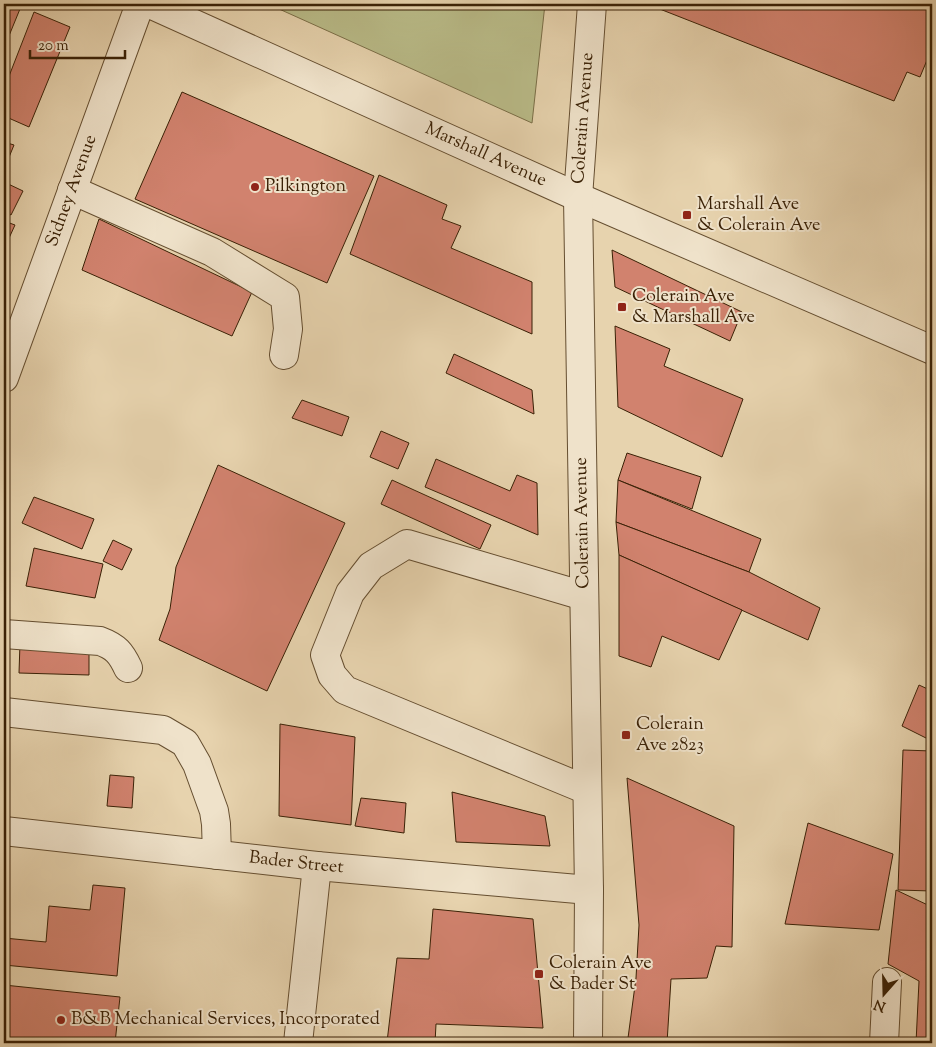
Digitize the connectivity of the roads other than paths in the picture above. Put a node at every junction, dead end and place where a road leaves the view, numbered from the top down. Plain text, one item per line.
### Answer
1 (140, 4) edge
2 (150, 4) edge
3 (592, 4) edge
4 (72, 190) junction
5 (578, 197) junction
6 (932, 350) edge
7 (284, 355) dead end
8 (4, 378) edge
9 (584, 596) junction
10 (4, 634) edge
11 (128, 668) dead end
12 (4, 712) edge
13 (587, 790) junction
14 (4, 831) edge
15 (217, 855) junction
16 (317, 866) junction
17 (589, 890) junction
18 (887, 982) dead end
19 (298, 1043) edge
20 (588, 1043) edge
21 (884, 1043) edge

1 - 4 street, Sidney Avenue
2 - 5 street, Marshall Avenue
3 - 5 street, Colerain Avenue
4 - 7 street
4 - 8 street, Sidney Avenue
5 - 6 street, Marshall Avenue
5 - 9 street, Colerain Avenue
9 - 13 street, Colerain Avenue
9 - 13 street
10 - 11 street
12 - 15 street
13 - 17 street, Colerain Avenue
14 - 15 street, Bader Street
15 - 16 street, Bader Street
16 - 17 street, Bader Street
16 - 19 street
17 - 20 street, Colerain Avenue
18 - 21 street

